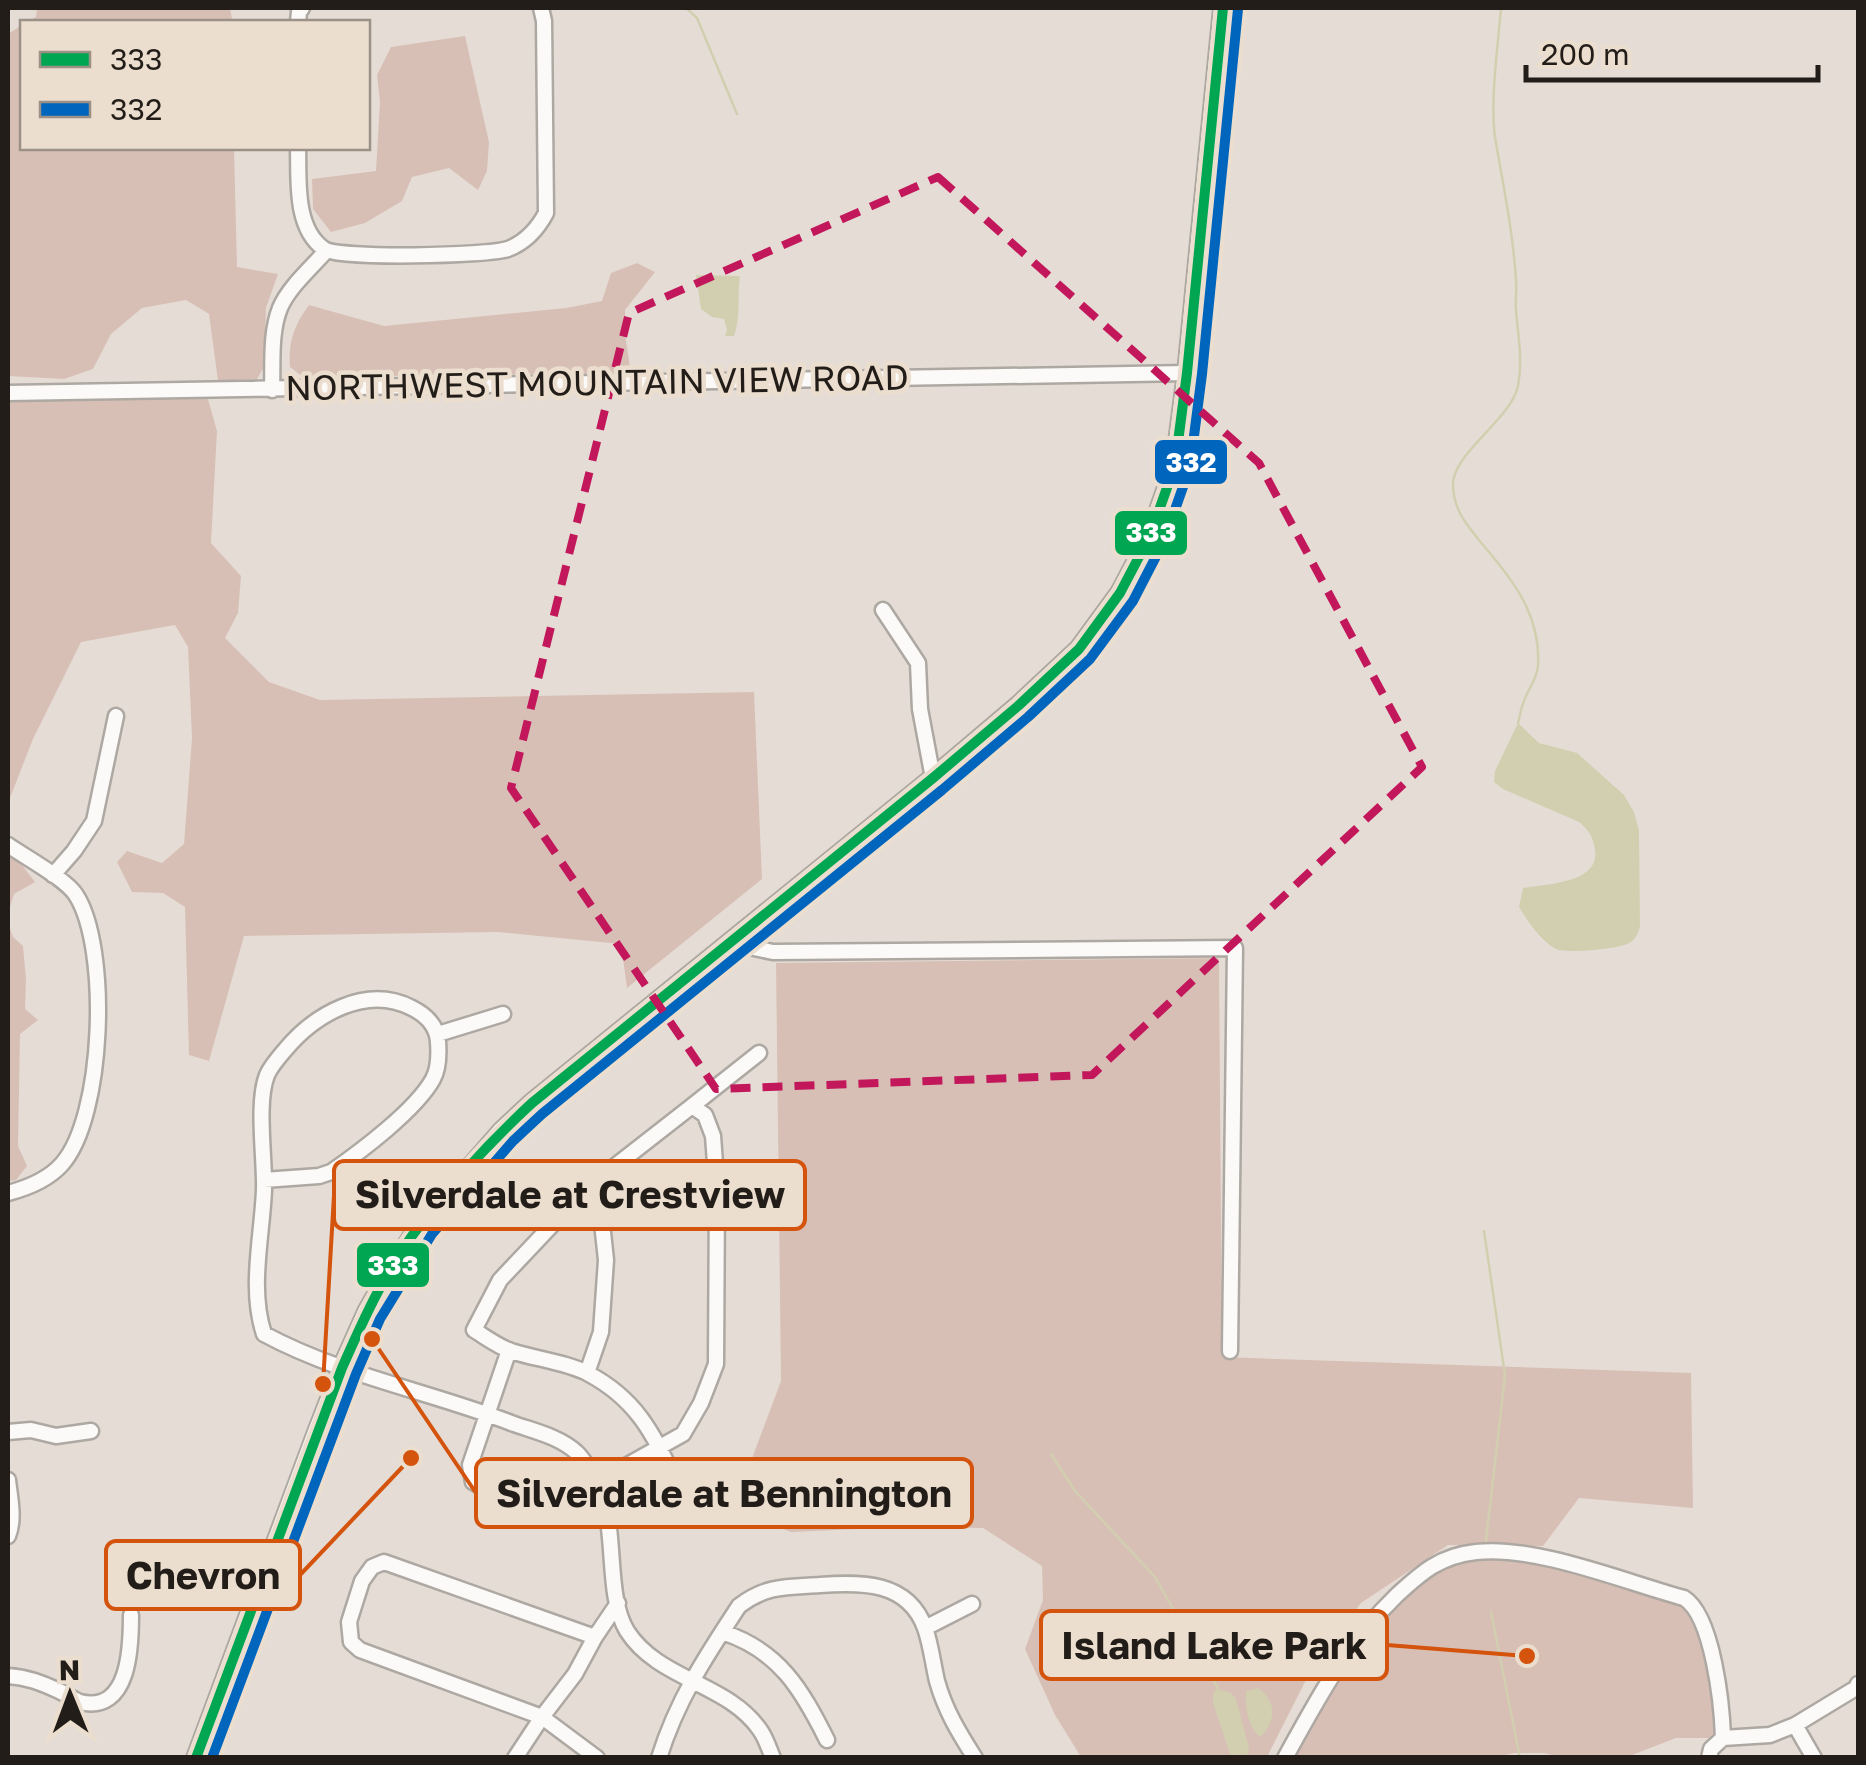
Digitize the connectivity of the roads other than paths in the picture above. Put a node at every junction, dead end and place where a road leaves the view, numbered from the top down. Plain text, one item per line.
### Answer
1 (541, 8) edge
2 (1223, 8) edge
3 (298, 150) edge
4 (326, 251) junction
5 (1187, 373) junction
6 (272, 390) junction
7 (8, 393) edge
8 (883, 610) dead end
9 (116, 716) dead end
10 (933, 778) junction
11 (8, 845) edge
12 (53, 876) junction
13 (730, 942) junction
14 (503, 1014) dead end
15 (438, 1034) junction
16 (758, 1053) dead end
17 (692, 1106) junction
18 (264, 1180) junction
19 (587, 1188) junction
20 (8, 1193) edge
21 (509, 1350) junction
22 (1230, 1351) dead end
23 (342, 1368) junction
24 (587, 1373) junction
25 (487, 1413) junction
26 (91, 1431) dead end
27 (8, 1432) edge
28 (659, 1448) junction
29 (8, 1480) edge
30 (597, 1482) junction
31 (682, 1494) dead end
32 (8, 1536) edge
33 (618, 1602) junction
34 (972, 1604) dead end
35 (131, 1616) dead end
36 (925, 1628) junction
37 (722, 1632) junction
38 (594, 1637) junction
39 (8, 1676) edge
40 (690, 1681) junction
41 (1858, 1684) edge
42 (542, 1717) junction
43 (1794, 1726) junction
44 (1723, 1738) junction
45 (827, 1740) dead end
46 (196, 1758) edge
47 (515, 1758) edge
48 (597, 1758) edge
49 (659, 1758) edge
50 (772, 1758) edge
51 (975, 1758) edge
52 (1285, 1758) edge
53 (1708, 1758) edge
54 (1814, 1758) edge

1 - 4 street
2 - 5 main road
3 - 4 street
4 - 6 street
5 - 6 street, NORTHWEST MOUNTAIN VIEW ROAD
5 - 10 main road
6 - 7 street, NORTHWEST MOUNTAIN VIEW ROAD
8 - 10 street
9 - 12 street
10 - 13 main road
11 - 12 street
12 - 20 street
13 - 22 street
13 - 23 main road
14 - 15 street
15 - 18 street
15 - 18 street
16 - 17 street
17 - 19 street
17 - 28 street
18 - 23 street
19 - 21 street
19 - 24 street
21 - 24 street
21 - 25 street
23 - 25 street
23 - 46 main road
24 - 28 street
25 - 30 street
25 - 30 street
26 - 27 street
28 - 30 street
28 - 31 street
29 - 32 street
30 - 33 street
33 - 38 street
33 - 40 street
34 - 36 street
35 - 39 street
36 - 37 street
36 - 51 street
37 - 40 street
37 - 45 street
38 - 42 street
38 - 42 street
40 - 49 street
40 - 50 street
41 - 43 street
42 - 47 street
42 - 48 street
43 - 44 street
43 - 54 street
44 - 52 street
44 - 53 street

